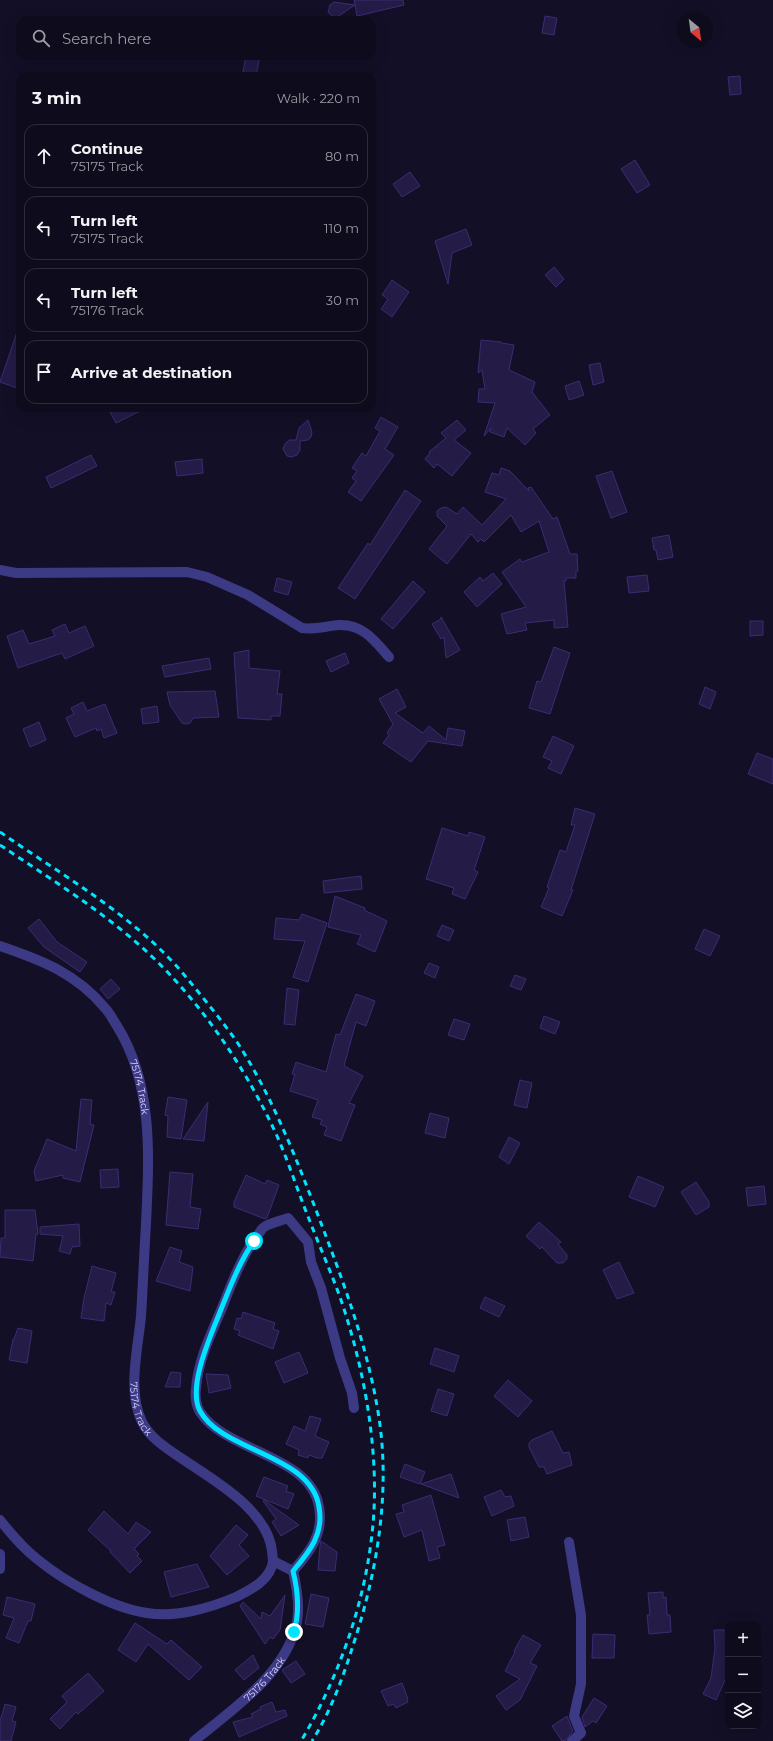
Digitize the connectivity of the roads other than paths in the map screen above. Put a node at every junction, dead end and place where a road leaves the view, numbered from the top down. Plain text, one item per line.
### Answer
1 (0, 570) edge
2 (389, 657) dead end
3 (0, 946) edge
4 (354, 1408) dead end
5 (0, 1520) edge
6 (569, 1542) dead end
7 (0, 1554) edge
8 (273, 1561) junction
9 (0, 1569) edge
10 (293, 1571) junction
11 (194, 1741) edge
12 (572, 1741) edge

1 - 2 street
3 - 8 street, 75174 Track
4 - 10 street
5 - 8 street
6 - 12 street
7 - 9 street
8 - 10 street
10 - 11 street, 75176 Track

